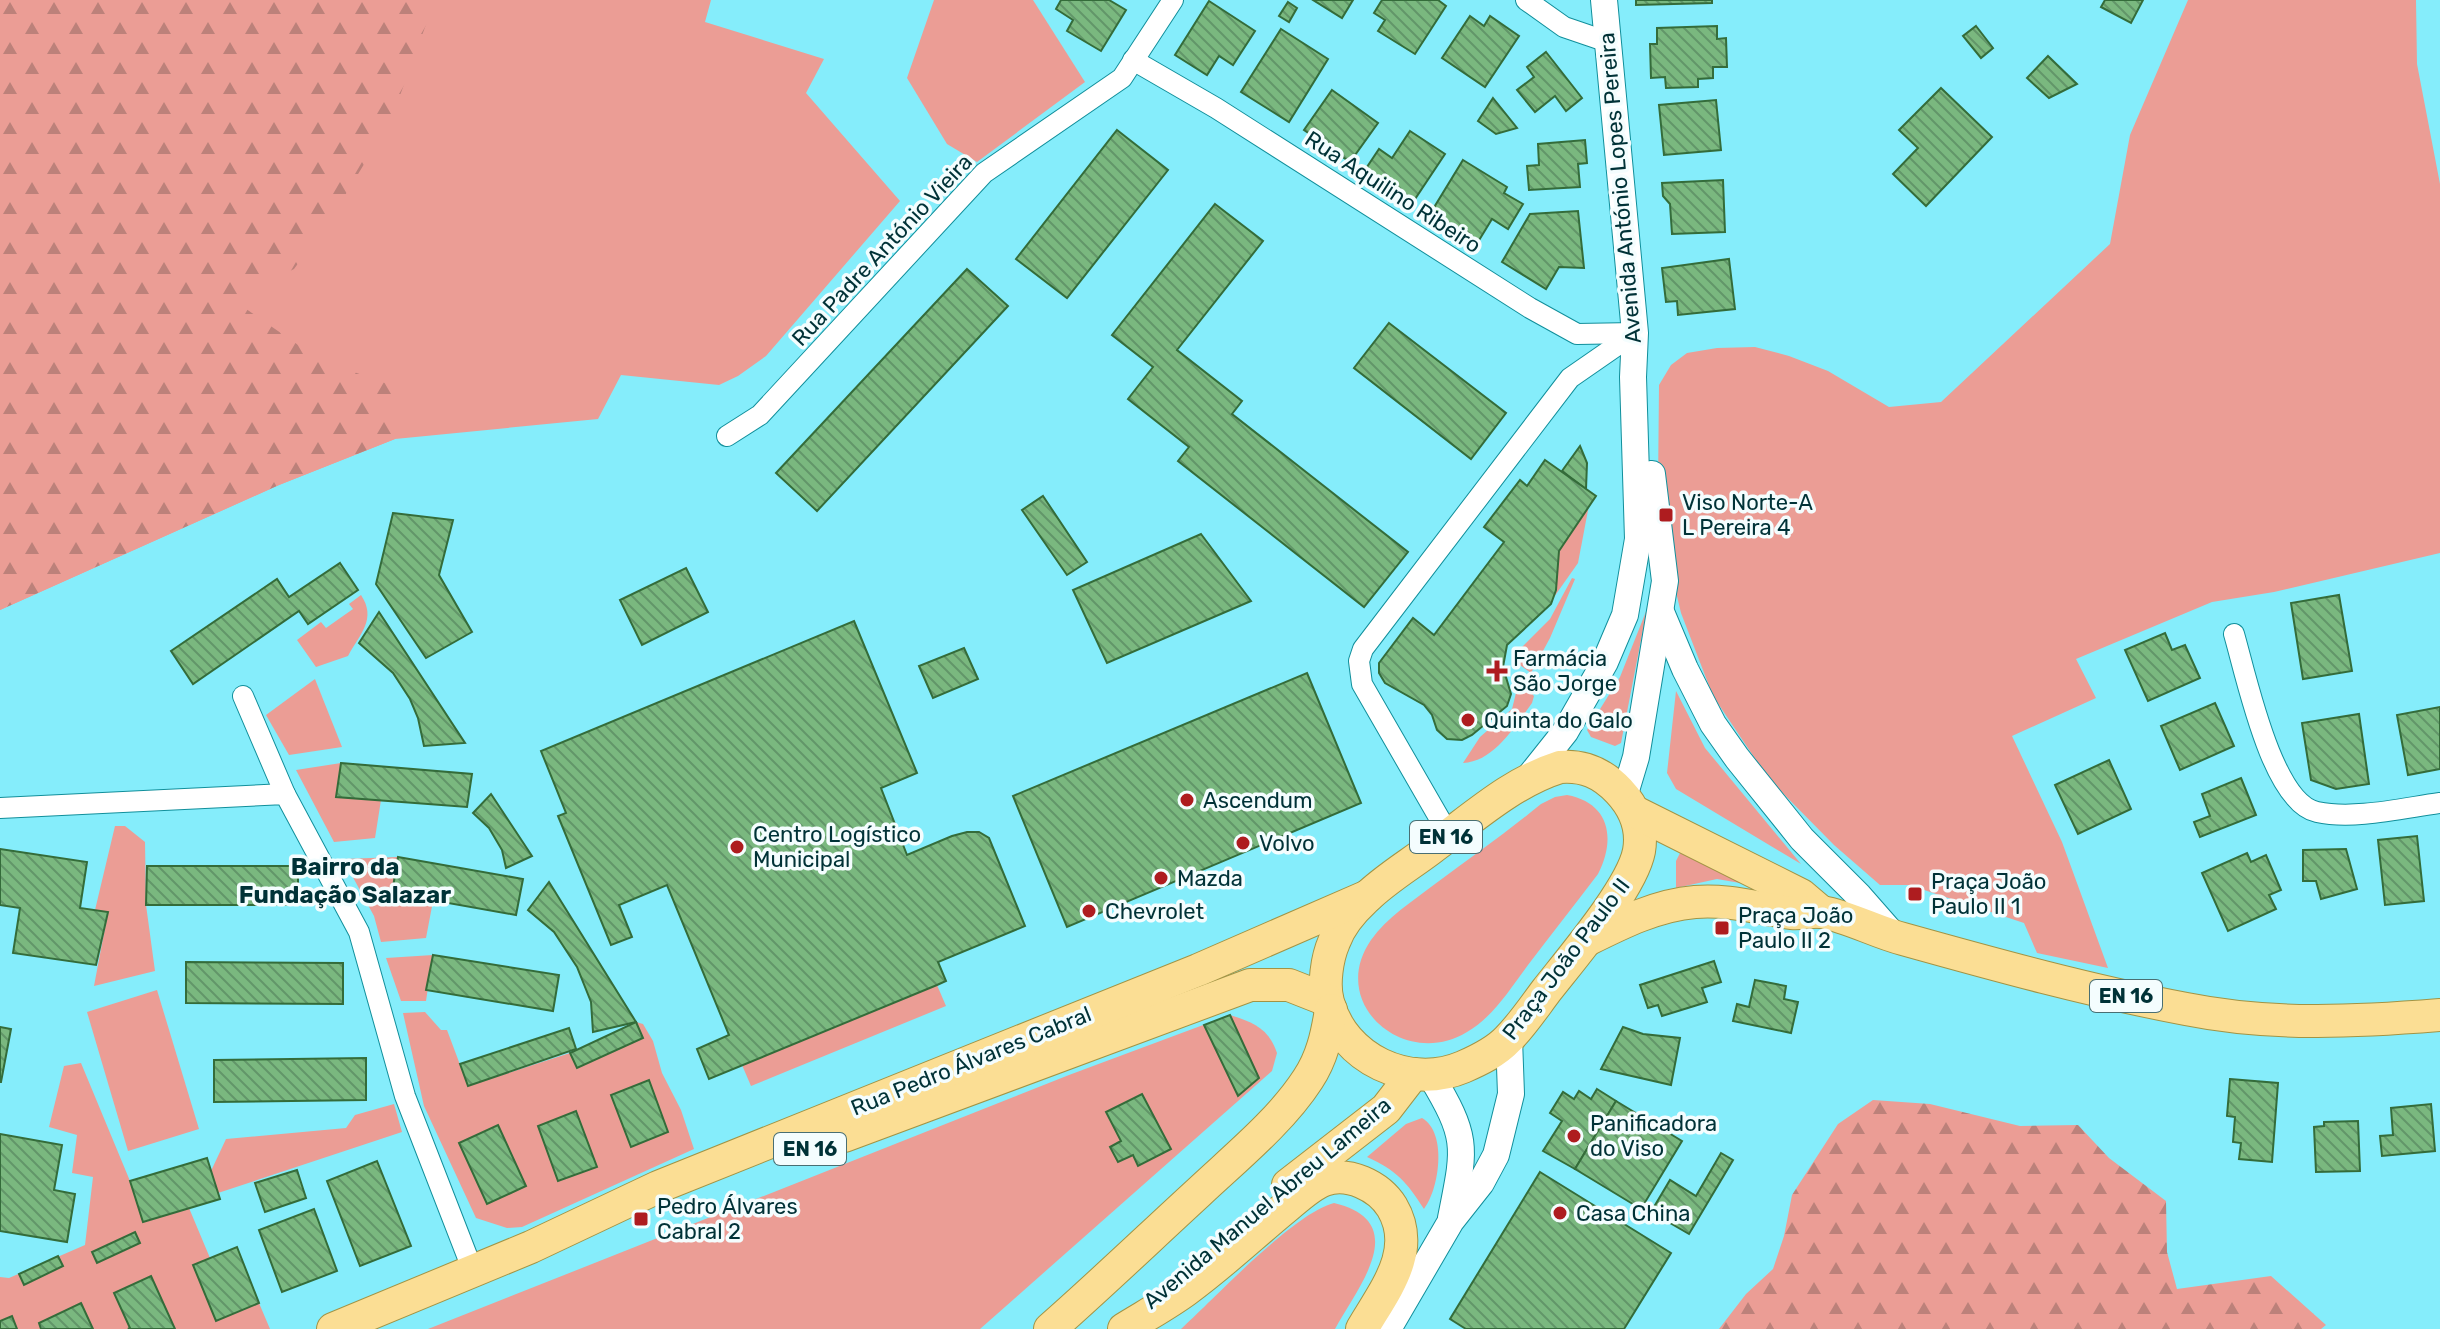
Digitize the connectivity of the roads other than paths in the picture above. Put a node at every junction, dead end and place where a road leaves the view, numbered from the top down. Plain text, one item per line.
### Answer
1 (1173, 0) edge
2 (1604, 0) edge
3 (1531, 1) edge
4 (1608, 42) junction
5 (1133, 60) junction
6 (1635, 333) junction
7 (1633, 377) junction
8 (727, 436) dead end
9 (1661, 612) junction
10 (2234, 634) dead end
11 (243, 696) dead end
12 (1526, 781) junction
13 (285, 794) junction
14 (2440, 803) edge
15 (1630, 804) junction
16 (0, 808) edge
17 (1449, 835) junction
18 (1368, 896) junction
19 (1821, 912) junction
20 (1895, 937) junction
21 (1584, 941) junction
22 (1329, 1005) junction
23 (2440, 1015) edge
24 (1509, 1039) junction
25 (1422, 1075) junction
26 (1451, 1221) junction
27 (531, 1247) junction
28 (473, 1271) junction
29 (333, 1329) edge
30 (1050, 1329) edge
31 (1117, 1329) edge
32 (1124, 1329) edge
33 (1362, 1329) edge
34 (1388, 1329) edge

1 - 5 street, Rua Padre António Vieira
2 - 4 street, Avenida António Lopes Pereira
3 - 4 street
4 - 6 street, Avenida António Lopes Pereira
5 - 6 street, Rua Aquilino Ribeiro
5 - 8 street, Rua Padre António Vieira
6 - 7 street, Avenida António Lopes Pereira
6 - 17 street
7 - 9 street, Avenida António Lopes Pereira
7 - 12 street, Avenida António Lopes Pereira
9 - 15 street, Avenida António Lopes Pereira
9 - 20 street
10 - 14 street
11 - 13 street
12 - 15 main road, EN 16
12 - 17 main road, EN 16
13 - 16 street
13 - 28 street
15 - 19 main road, EN 16
15 - 21 main road, Praça João Paulo II / EN 16
17 - 18 main road, EN 16
18 - 22 main road, EN 16
18 - 27 main road, Rua Pedro Álvares Cabral / EN 16
19 - 20 main road, EN 16
19 - 21 main road, EN 16
20 - 23 main road, EN 16
21 - 24 main road, Praça João Paulo II / EN 16
22 - 25 main road
22 - 27 main road, Rua Pedro Álvares Cabral / EN 16
22 - 30 main road
24 - 25 main road, Praça João Paulo II / EN 16
24 - 26 street
25 - 26 street
25 - 31 main road, Avenida Manuel Abreu Lameira
26 - 34 street
27 - 28 main road, Rua Pedro Álvares Cabral / EN 16
28 - 29 main road, Rua Pedro Álvares Cabral / EN 16
32 - 33 main road

